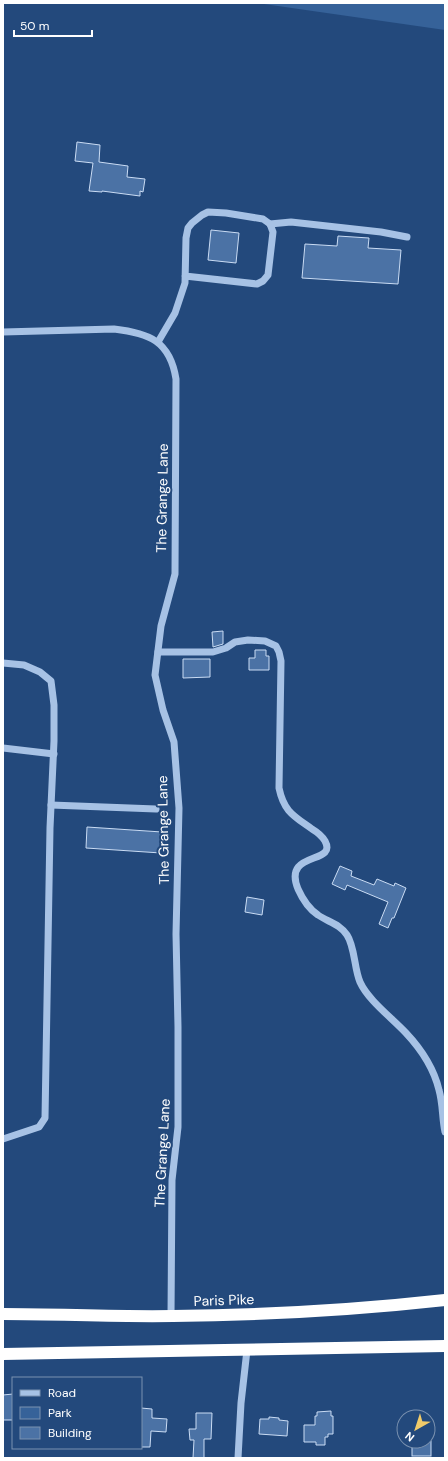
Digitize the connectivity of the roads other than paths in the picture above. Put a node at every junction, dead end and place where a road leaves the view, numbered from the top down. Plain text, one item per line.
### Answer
1 (270, 224) junction
2 (407, 237) dead end
3 (185, 276) junction
4 (3, 332) edge
5 (158, 342) junction
6 (158, 652) junction
7 (3, 663) edge
8 (3, 748) edge
9 (54, 754) junction
10 (51, 805) junction
11 (156, 810) dead end
12 (445, 1132) edge
13 (3, 1139) edge
14 (445, 1300) edge
15 (3, 1314) edge
16 (171, 1316) junction
17 (445, 1346) edge
18 (247, 1350) junction
19 (3, 1354) edge
20 (238, 1458) edge

1 - 2 street
1 - 3 street
1 - 3 street
3 - 5 street
4 - 5 street, The Grange Lane
5 - 6 street, The Grange Lane
6 - 12 street
6 - 16 street, The Grange Lane
7 - 9 street
8 - 9 street
9 - 10 street
10 - 11 street
10 - 13 street
14 - 16 highway, Paris Pike
15 - 16 highway, Paris Pike
17 - 18 highway
18 - 19 highway
18 - 20 street

